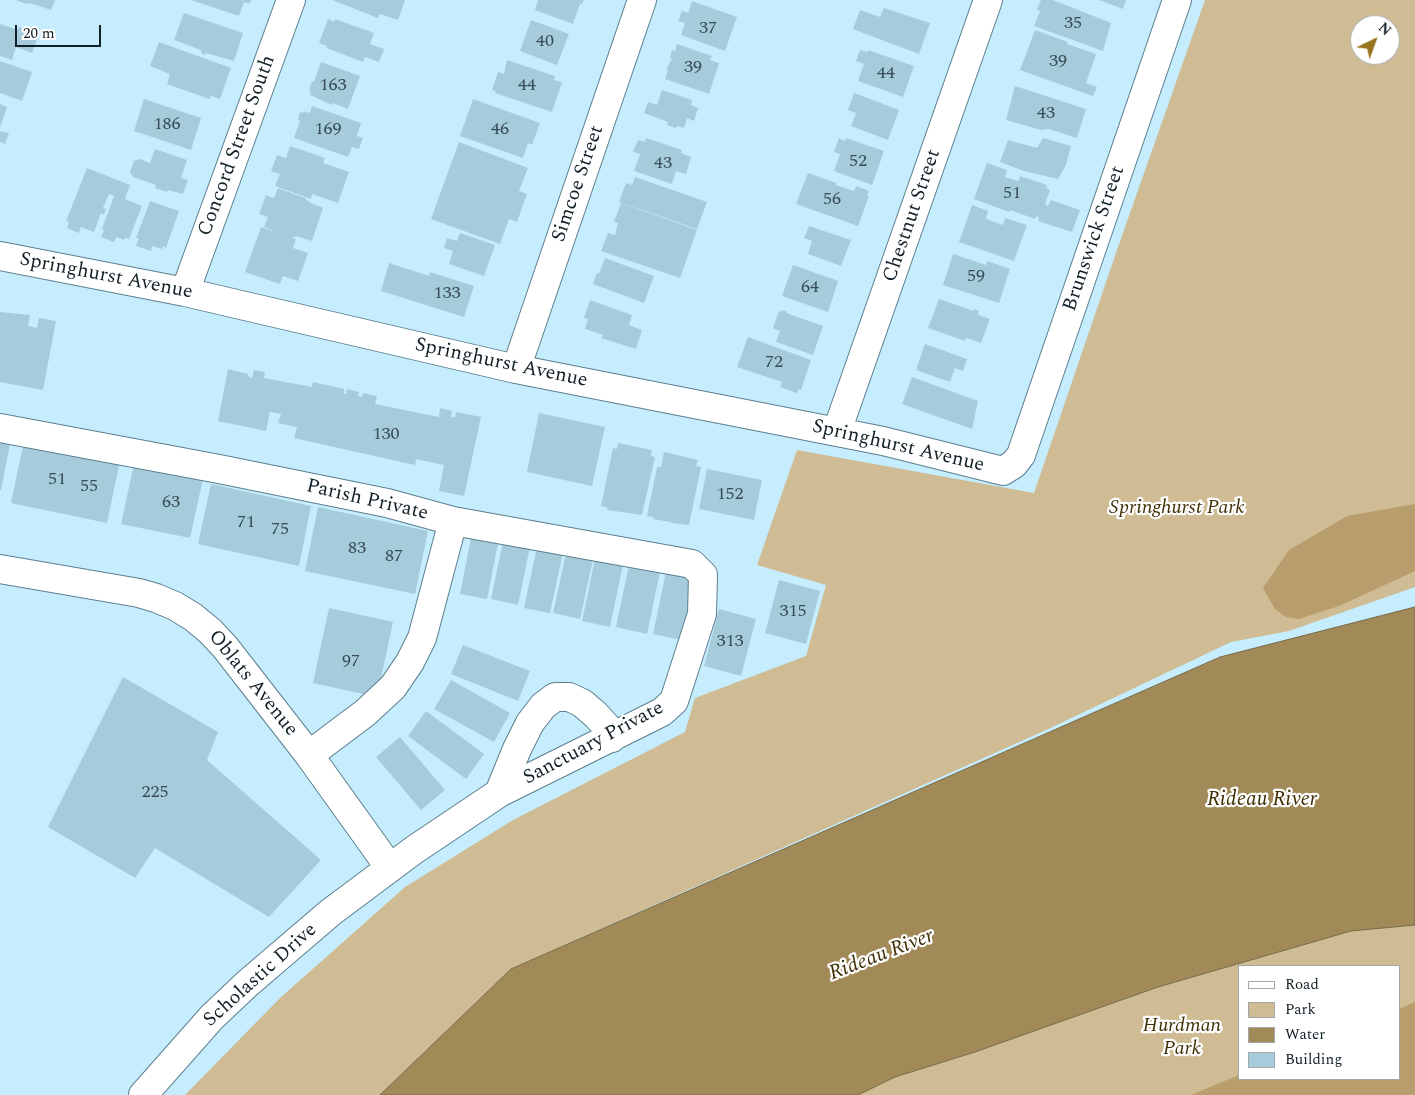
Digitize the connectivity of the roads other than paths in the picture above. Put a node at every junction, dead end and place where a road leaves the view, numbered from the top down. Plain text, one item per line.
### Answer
1 (291, 0) edge
2 (642, 0) edge
3 (988, 0) edge
4 (1177, 0) edge
5 (0, 256) edge
6 (185, 292) junction
7 (516, 369) junction
8 (0, 428) edge
9 (837, 431) junction
10 (1003, 471) joint
11 (453, 521) junction
12 (0, 569) edge
13 (612, 738) junction
14 (309, 755) junction
15 (499, 793) junction
16 (390, 868) junction
17 (143, 1095) edge

1 - 6 street, Concord Street South
2 - 7 street, Simcoe Street
3 - 9 street, Chestnut Street
4 - 10 street, Brunswick Street
5 - 6 street, Springhurst Avenue
6 - 7 street, Springhurst Avenue
7 - 9 street, Springhurst Avenue
8 - 11 street, Parish Private
9 - 10 street, Springhurst Avenue
11 - 13 street, Sanctuary Private
11 - 14 street, Parish Private
12 - 14 street, Oblats Avenue
13 - 15 street, Sanctuary Private
13 - 15 street
14 - 16 street, Oblats Avenue
15 - 16 street, Sanctuary Private
16 - 17 street, Scholastic Drive

